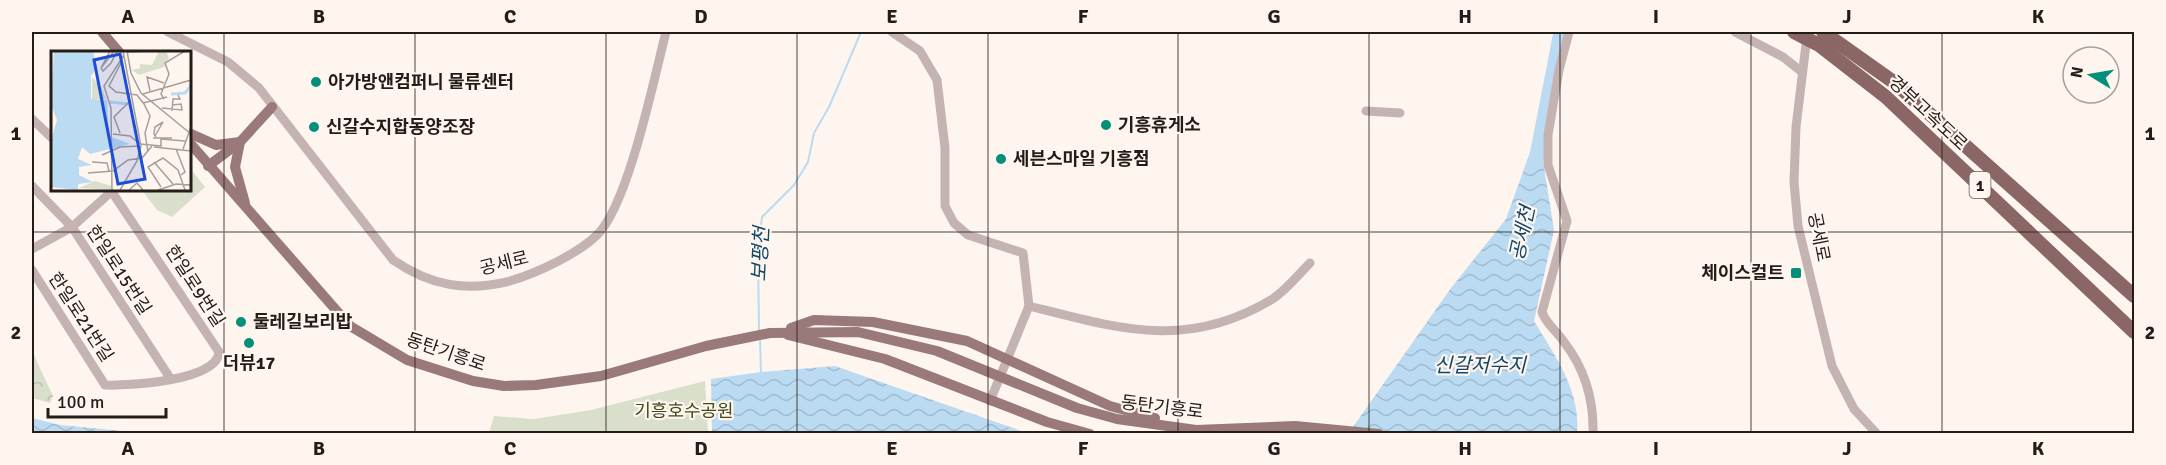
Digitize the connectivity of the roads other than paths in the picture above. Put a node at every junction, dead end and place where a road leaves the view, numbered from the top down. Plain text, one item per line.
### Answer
1 (97, 32) edge
2 (168, 32) edge
3 (666, 32) edge
4 (891, 32) edge
5 (1569, 32) edge
6 (1735, 32) edge
7 (1794, 32) edge
8 (1808, 32) edge
9 (1823, 32) edge
10 (105, 35) edge
11 (118, 51) edge
12 (1802, 72) junction
13 (272, 107) junction
14 (1366, 111) dead end
15 (1400, 113) dead end
16 (32, 120) edge
17 (190, 133) edge
18 (51, 137) edge
19 (240, 142) junction
20 (190, 143) edge
21 (208, 165) junction
22 (32, 186) edge
23 (111, 190) edge
24 (246, 209) junction
25 (72, 227) junction
26 (32, 249) edge
27 (1310, 263) dead end
28 (32, 270) edge
29 (2134, 296) edge
30 (1029, 306) junction
31 (774, 332) junction
32 (2134, 332) edge
33 (1008, 358) junction
34 (170, 378) junction
35 (990, 402) junction
36 (1265, 426) junction
37 (1196, 430) junction
38 (1090, 434) edge
39 (1236, 434) edge
40 (1379, 434) edge
41 (1593, 434) edge
42 (1877, 434) edge

1 - 10 main road
2 - 13 street, 공세로
3 - 13 street, 공세로
4 - 30 street
5 - 41 street
6 - 12 street
7 - 32 highway, 경부고속도로 / 1
8 - 12 street, 공세로
9 - 29 highway, 경부고속도로 / 1
10 - 11 main road
12 - 42 street, 공세로
13 - 19 main road
14 - 15 street
16 - 18 street
17 - 19 main road
19 - 21 main road
19 - 24 main road
20 - 21 main road, 동탄기흥로
21 - 24 main road, 동탄기흥로
22 - 25 street, 한일로15번길
23 - 25 street
23 - 34 street, 한일로9번길
24 - 31 main road, 동탄기흥로
25 - 26 street
25 - 34 street, 한일로15번길
27 - 30 street
28 - 34 street, 한일로21번길
30 - 33 street
31 - 33 main road
31 - 35 main road
31 - 37 main road, 동탄기흥로
33 - 35 street
33 - 37 main road
35 - 38 main road
36 - 37 main road, 동탄기흥로
36 - 39 main road
36 - 40 main road, 동탄기흥로

